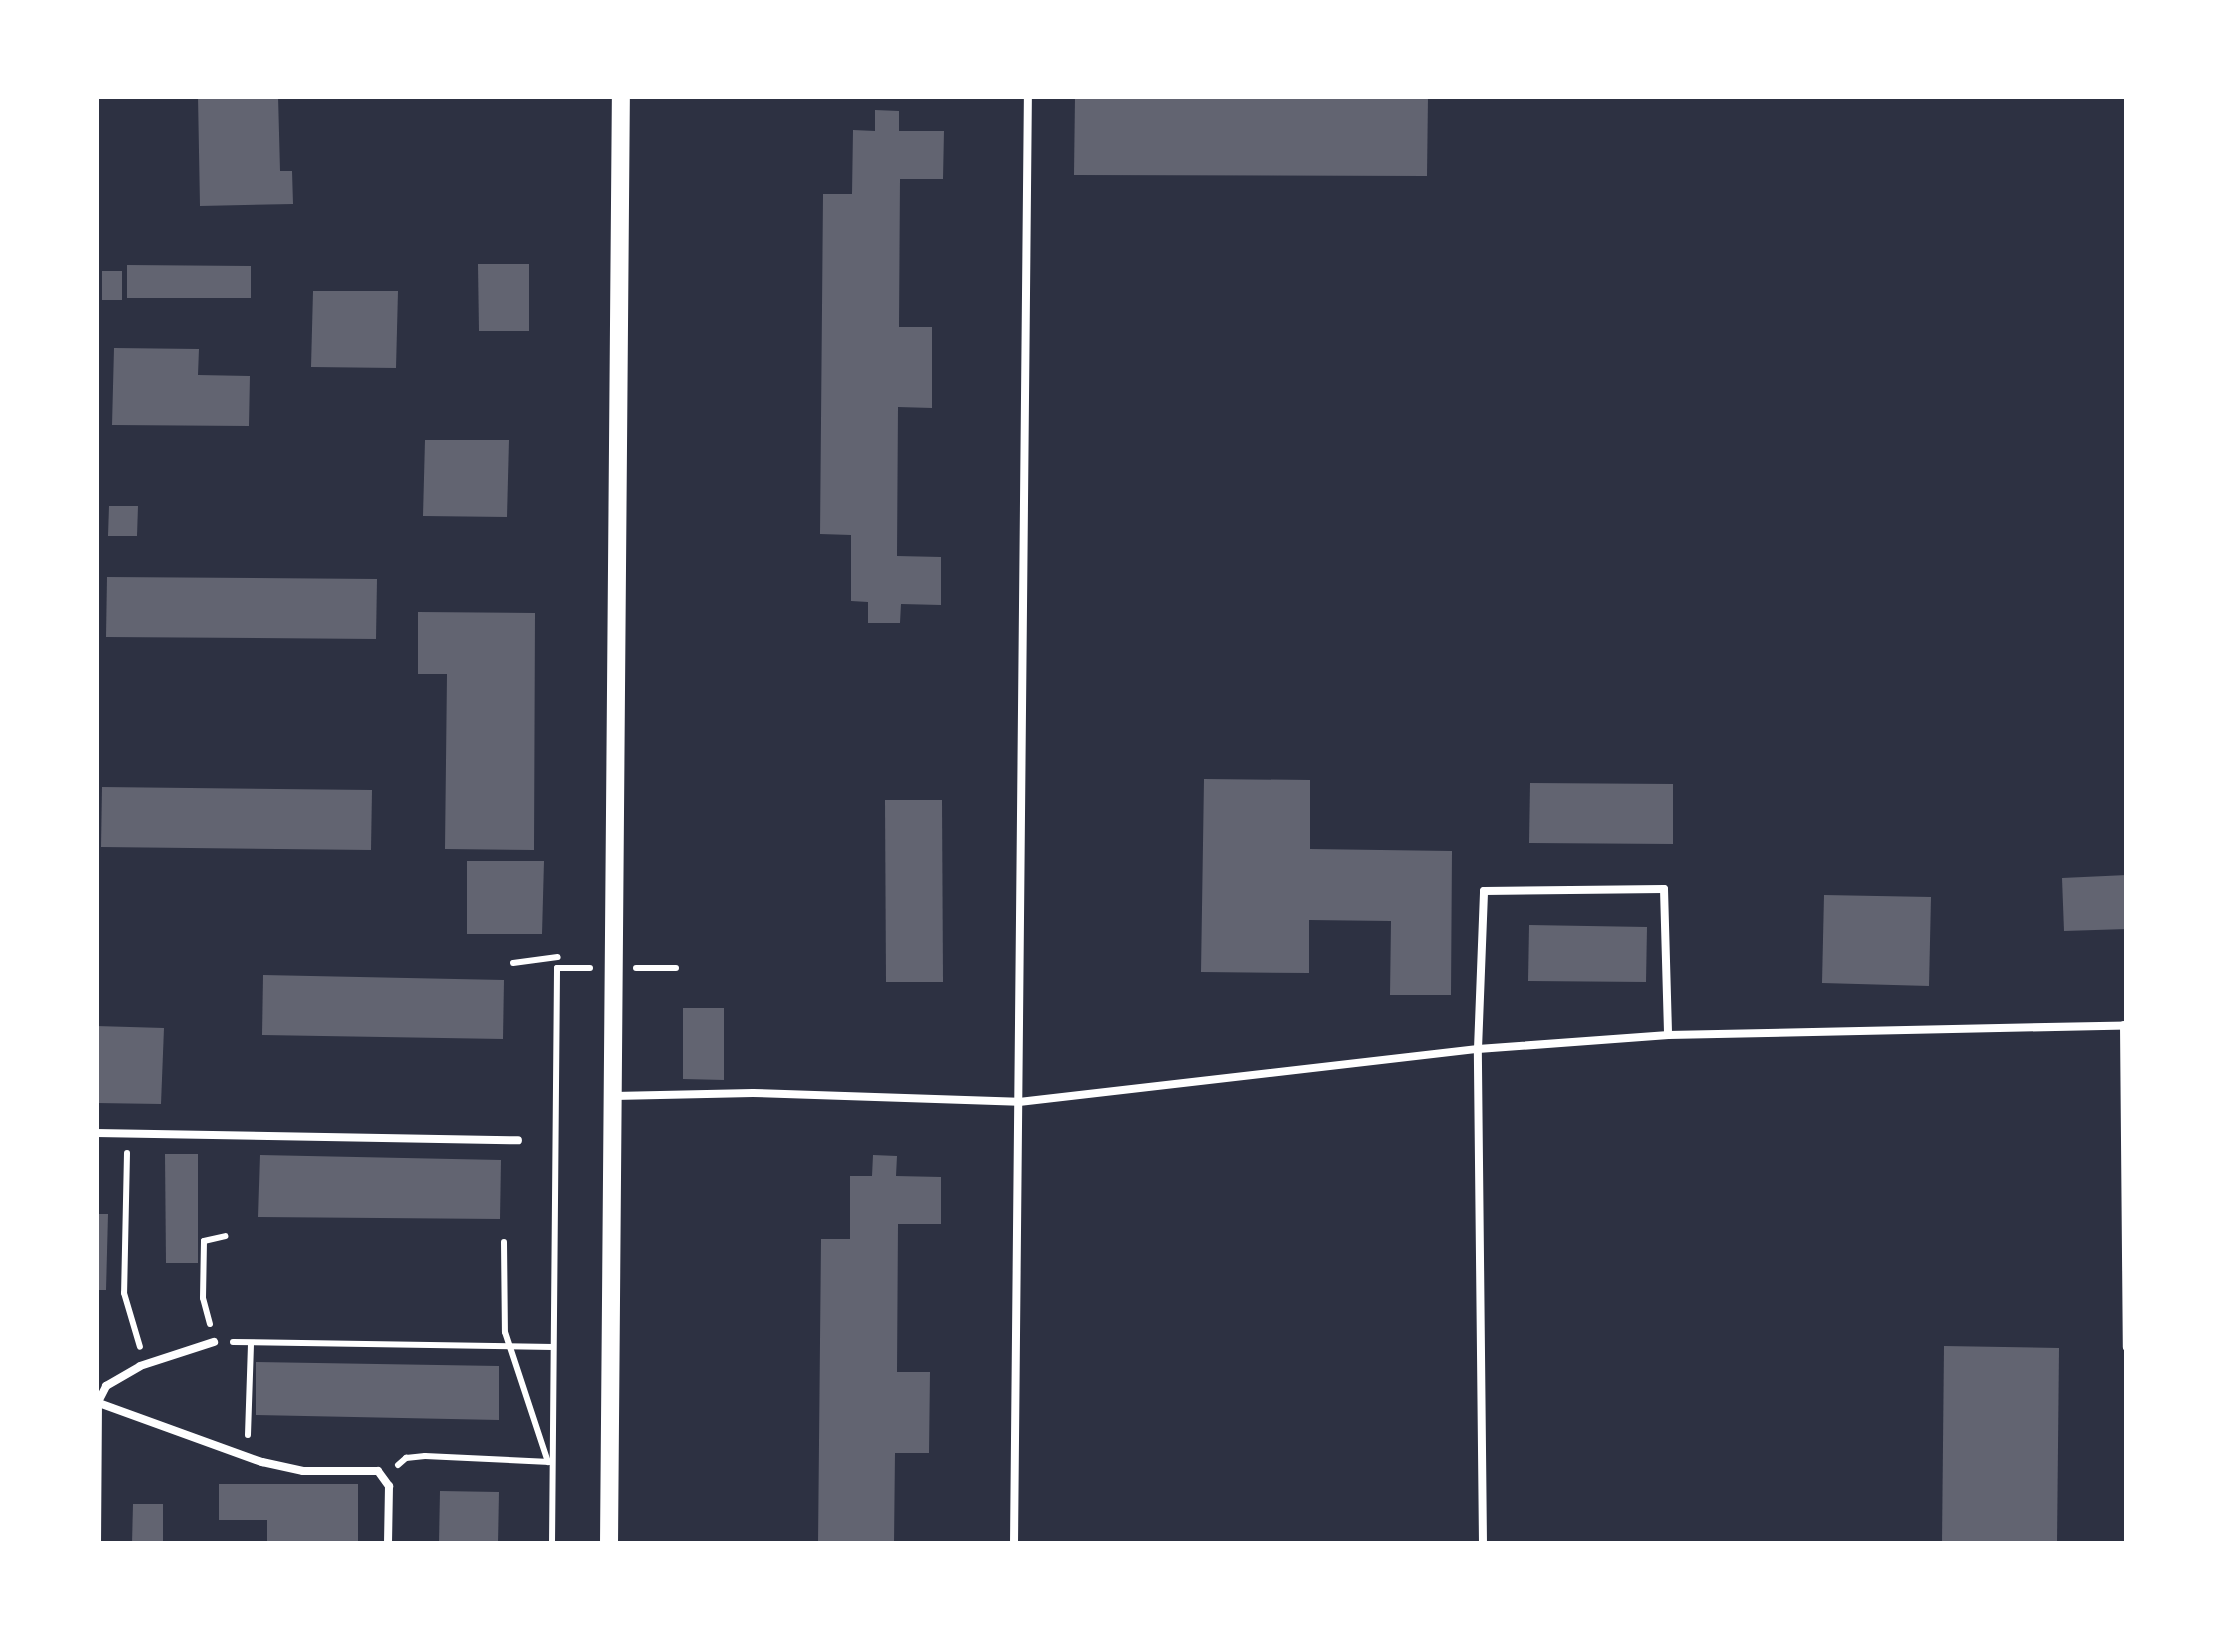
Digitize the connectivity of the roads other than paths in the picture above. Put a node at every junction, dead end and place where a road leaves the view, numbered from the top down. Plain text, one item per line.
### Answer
1 (621, 96) edge
2 (1028, 96) edge
3 (2125, 1025) edge
4 (1668, 1035) junction
5 (1478, 1049) junction
6 (613, 1096) junction
7 (1018, 1102) junction
8 (96, 1133) edge
9 (518, 1140) dead end
10 (214, 1342) road end
11 (2127, 1347) edge
12 (97, 1402) edge
13 (98, 1544) edge
14 (388, 1544) edge
15 (609, 1544) edge
16 (1014, 1544) edge
17 (1483, 1544) edge

1 - 6 street
2 - 7 lane
3 - 4 lane
3 - 11 lane
4 - 5 lane
4 - 5 lane
5 - 7 lane
5 - 17 lane
6 - 7 lane
6 - 15 street
7 - 16 lane
8 - 9 lane
10 - 12 lane
12 - 13 lane
12 - 14 lane

